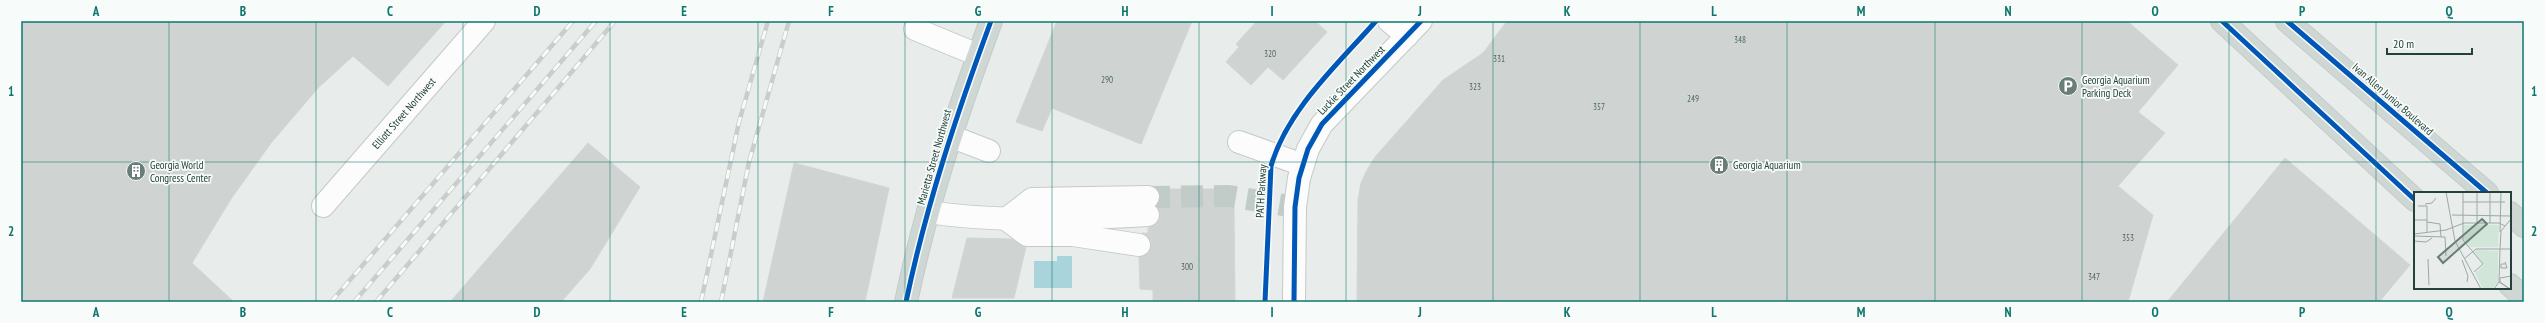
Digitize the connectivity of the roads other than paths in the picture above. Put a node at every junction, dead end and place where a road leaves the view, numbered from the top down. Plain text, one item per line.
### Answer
1 (484, 21) edge
2 (991, 21) edge
3 (1389, 21) edge
4 (2222, 21) edge
5 (2287, 21) edge
6 (914, 29) dead end
7 (1414, 29) edge
8 (978, 55) junction
9 (950, 136) junction
10 (1238, 142) dead end
11 (989, 150) dead end
12 (1303, 165) junction
13 (2486, 192) edge
14 (2414, 199) edge
15 (323, 206) dead end
16 (928, 212) junction
17 (2511, 214) edge
18 (1006, 219) junction
19 (2524, 226) edge
20 (1074, 227) junction
21 (1139, 245) dead end
22 (2511, 286) edge
23 (2524, 298) edge
24 (906, 302) edge
25 (1294, 302) edge

1 - 15 street, Elliott Street Northwest
2 - 8 main road, Marietta Street Northwest
3 - 7 street
4 - 14 main road
5 - 13 main road, Ivan Allen Junior Boulevard
6 - 8 street
7 - 12 street, Luckie Street Northwest
8 - 9 main road, Marietta Street Northwest
9 - 11 street
9 - 16 main road, Marietta Street Northwest
10 - 12 street
12 - 25 street, Luckie Street Northwest
16 - 18 street
16 - 24 main road, Marietta Street Northwest
17 - 19 main road
18 - 20 street
18 - 20 street
20 - 21 street
22 - 23 main road

